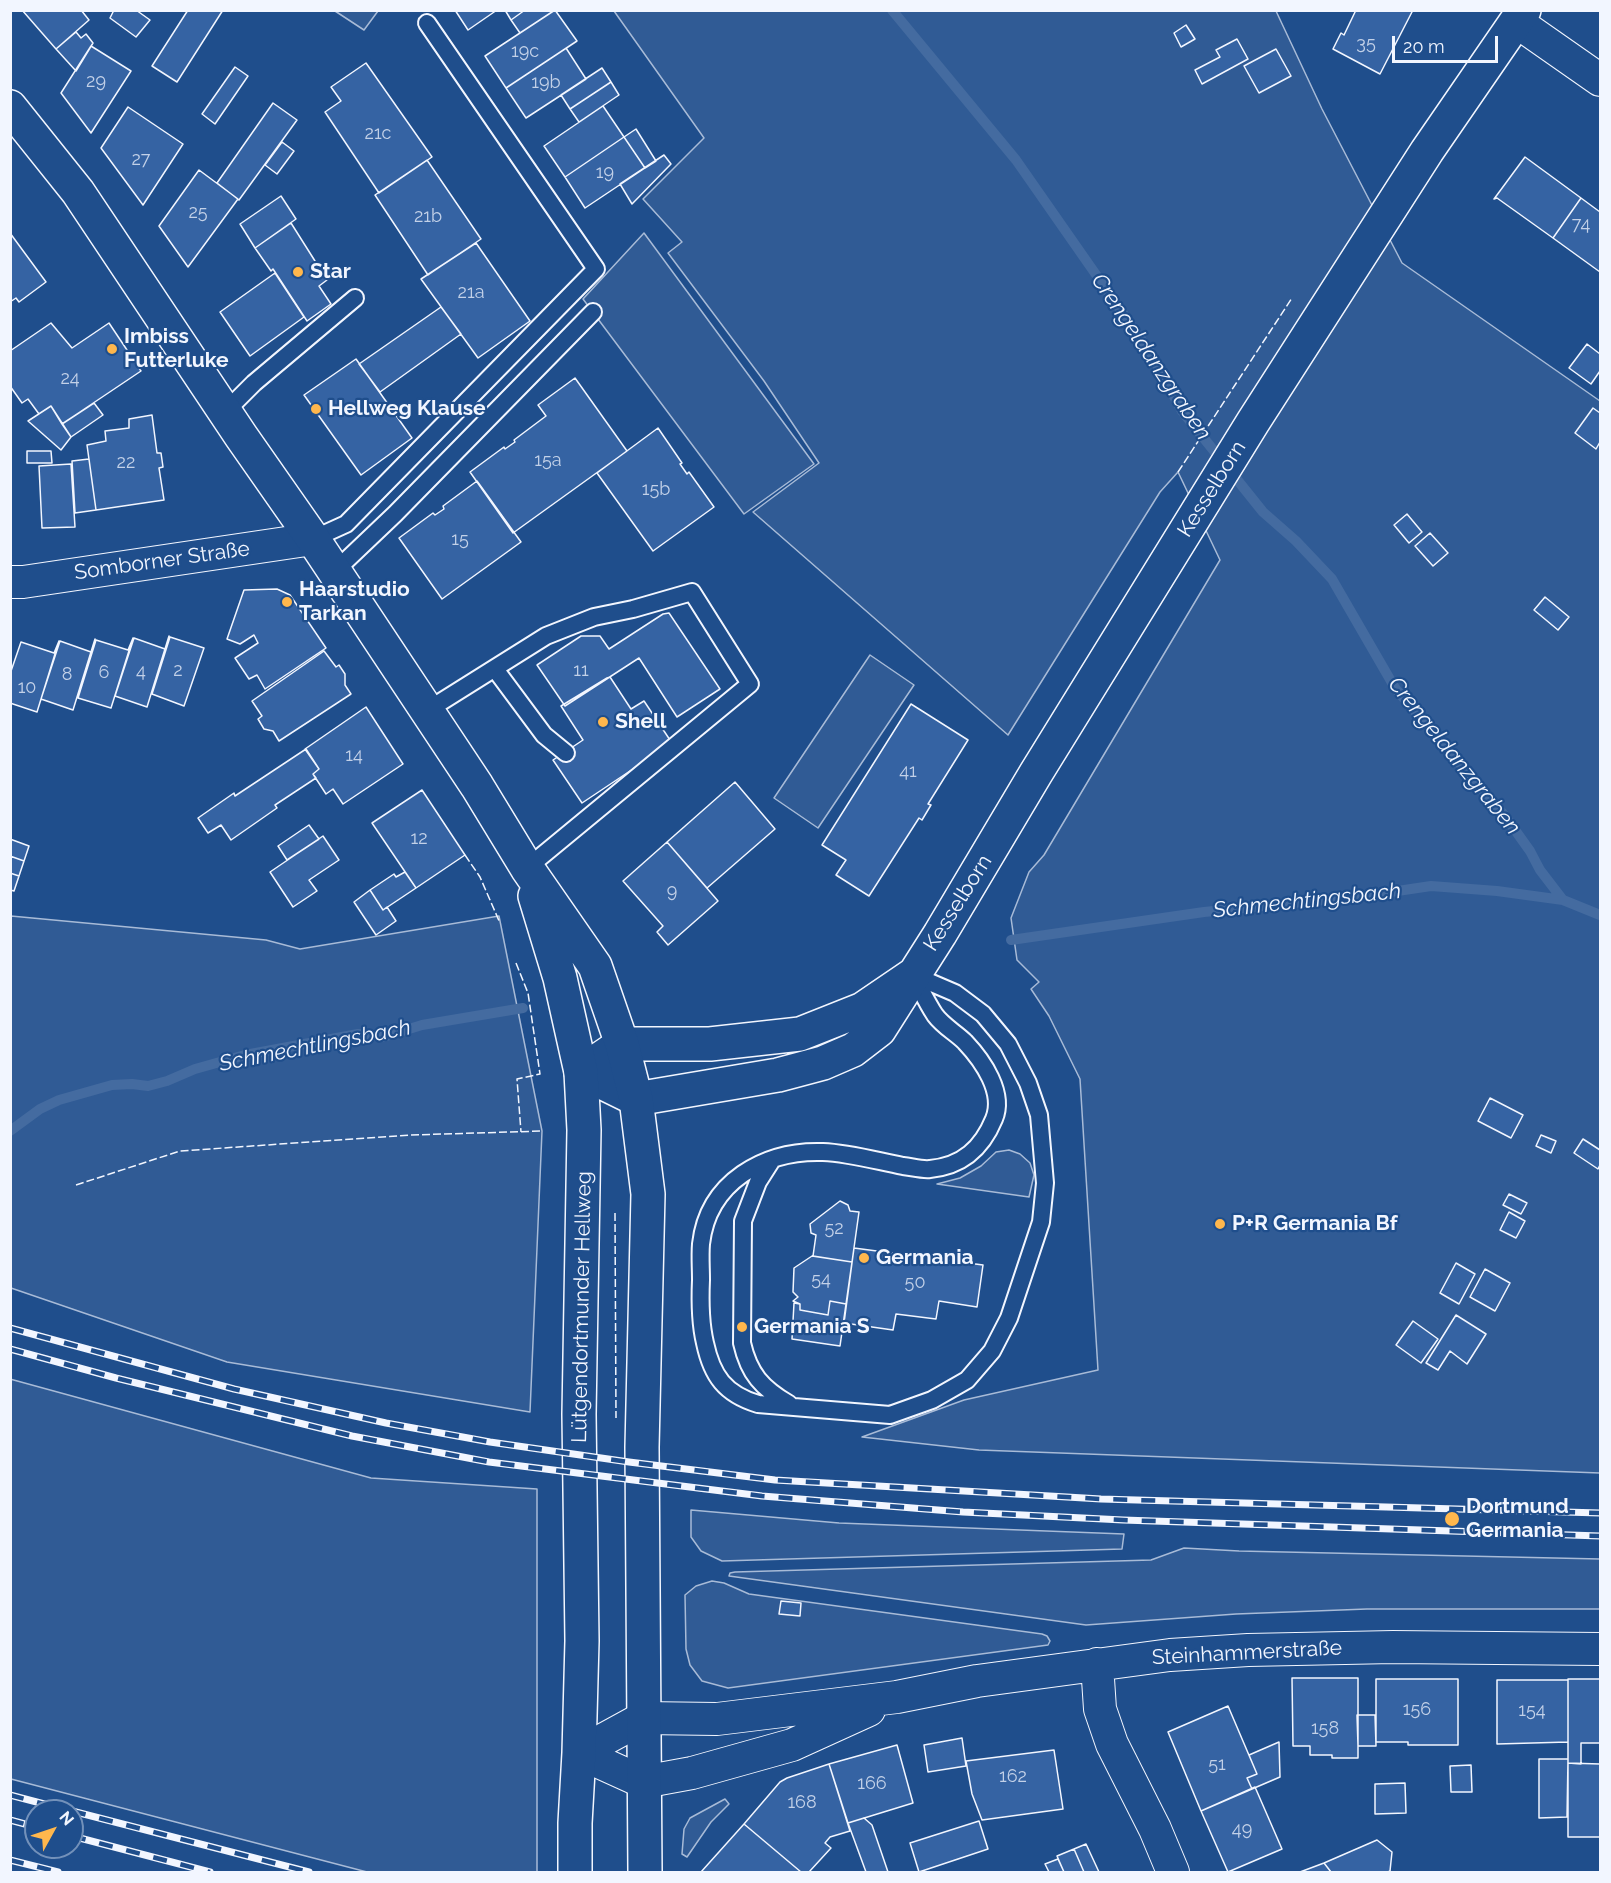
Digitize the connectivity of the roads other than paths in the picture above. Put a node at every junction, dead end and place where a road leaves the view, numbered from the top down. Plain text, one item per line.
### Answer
1 (1521, 16) edge
2 (427, 23) dead end
3 (1600, 80) edge
4 (10, 107) edge
5 (355, 298) dead end
6 (593, 312) dead end
7 (225, 412) junction
8 (313, 539) junction
9 (334, 572) junction
10 (10, 582) edge
11 (495, 669) junction
12 (428, 710) junction
13 (566, 753) dead end
14 (526, 868) junction
15 (912, 975) junction
16 (622, 1044) junction
17 (581, 1072) junction
18 (636, 1099) junction
19 (772, 1160) junction
20 (795, 1408) junction
21 (1600, 1649) edge
22 (1097, 1664) junction
23 (897, 1697) junction
24 (643, 1718) junction
25 (579, 1753) junction
26 (643, 1782) junction
27 (575, 1872) edge
28 (645, 1872) edge
29 (1173, 1872) edge

1 - 3 street
1 - 15 main road, Kesselborn
2 - 8 lane
4 - 7 main road, Lütgendortmunder Hellweg
5 - 7 lane
6 - 9 lane
7 - 8 main road, Lütgendortmunder Hellweg
8 - 9 main road, Lütgendortmunder Hellweg
8 - 10 street, Somborner Straße
9 - 12 main road, Lütgendortmunder Hellweg
11 - 12 lane
11 - 13 lane
11 - 14 lane
12 - 14 main road, Lütgendortmunder Hellweg
14 - 16 main road, Lütgendortmunder Hellweg
14 - 17 main road, Lütgendortmunder Hellweg
15 - 16 main road, Kesselborn
15 - 18 main road, Kesselborn
15 - 19 lane
15 - 20 lane
16 - 17 main road
16 - 18 main road, Lütgendortmunder Hellweg
17 - 18 main road
17 - 25 main road, Lütgendortmunder Hellweg
18 - 24 main road, Lütgendortmunder Hellweg
19 - 20 lane
19 - 20 lane
21 - 22 street, Steinhammerstraße
22 - 23 street, Steinhammerstraße
22 - 29 street
23 - 24 street, Steinhammerstraße
23 - 26 street, Steinhammerstraße
24 - 25 street, Steinhammerstraße
24 - 26 main road, Lütgendortmunder Hellweg
25 - 26 street
25 - 27 main road, Lütgendortmunder Hellweg
26 - 28 main road, Lütgendortmunder Hellweg

